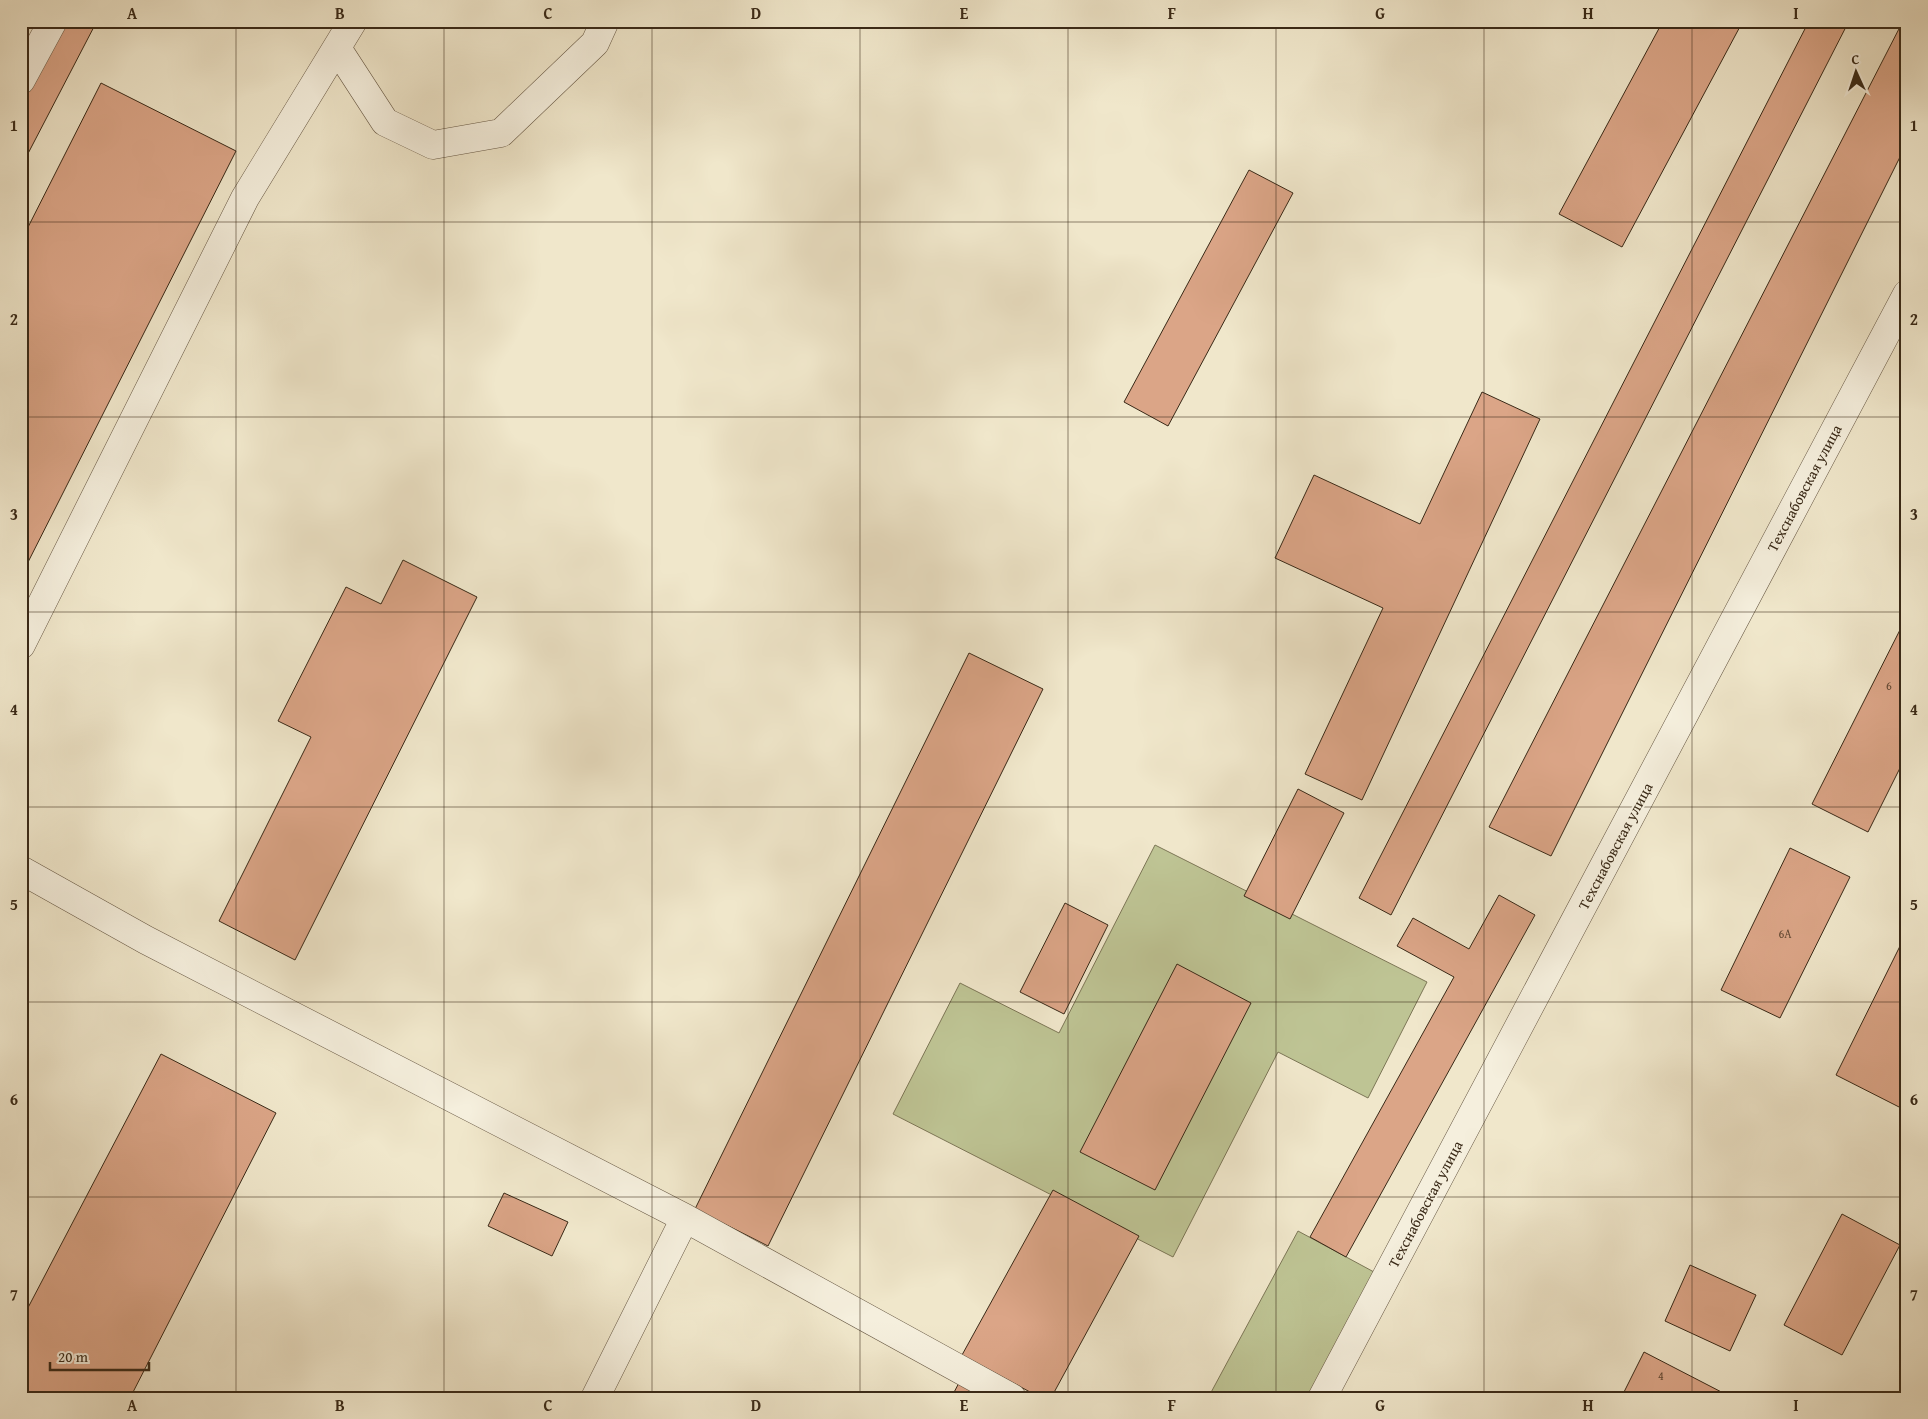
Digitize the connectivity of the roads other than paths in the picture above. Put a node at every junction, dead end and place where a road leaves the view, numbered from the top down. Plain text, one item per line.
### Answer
1 (53, 21) edge
2 (353, 21) edge
3 (605, 21) edge
4 (337, 48) junction
5 (21, 80) edge
6 (1907, 294) edge
7 (21, 645) edge
8 (21, 870) edge
9 (685, 1218) junction
10 (595, 1398) edge
11 (1012, 1398) edge
12 (1322, 1398) edge

1 - 5 street
2 - 4 street
3 - 4 street
4 - 7 street
6 - 12 street, Техснабовская улица
8 - 9 street
9 - 10 street
9 - 11 street

